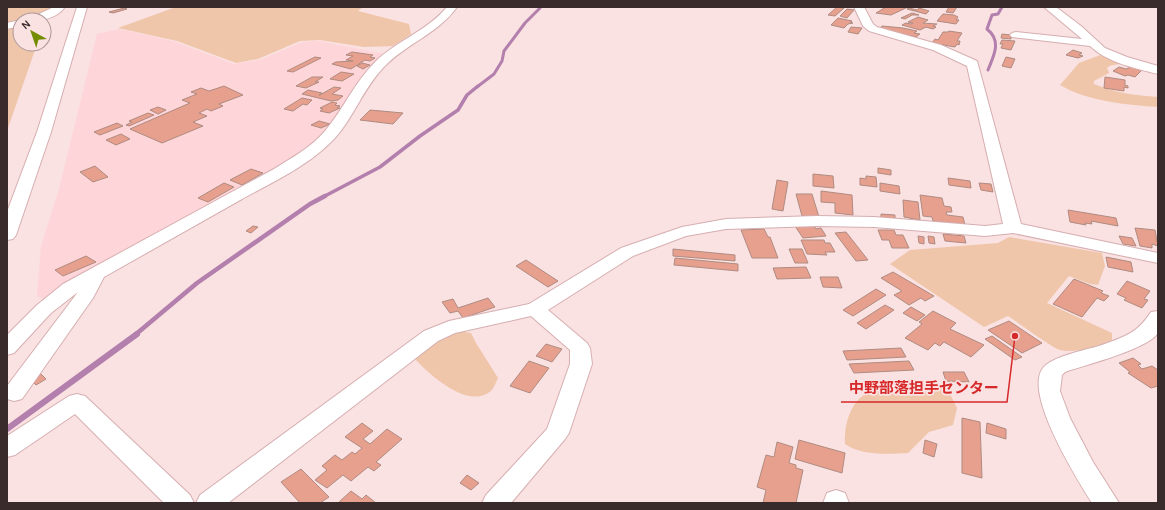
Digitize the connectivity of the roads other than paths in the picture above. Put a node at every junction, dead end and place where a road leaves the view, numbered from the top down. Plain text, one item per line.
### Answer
1 (82, 7) edge
2 (452, 7) edge
3 (859, 7) edge
4 (1049, 7) edge
5 (1016, 36) dead end
6 (1092, 43) junction
7 (1158, 70) edge
8 (1013, 228) junction
9 (7, 235) edge
10 (1158, 258) edge
11 (97, 273) junction
12 (535, 309) junction
13 (1158, 316) edge
14 (7, 348) edge
15 (14, 393) dead end
16 (7, 448) edge
17 (182, 503) edge
18 (209, 503) edge
19 (495, 503) edge
20 (1106, 503) edge

1 - 9 street
2 - 11 street
3 - 8 street
4 - 6 street
5 - 6 street
6 - 7 street
8 - 10 street
8 - 12 street
11 - 14 street
11 - 15 street
12 - 18 street
12 - 19 street
13 - 20 street
16 - 17 street

